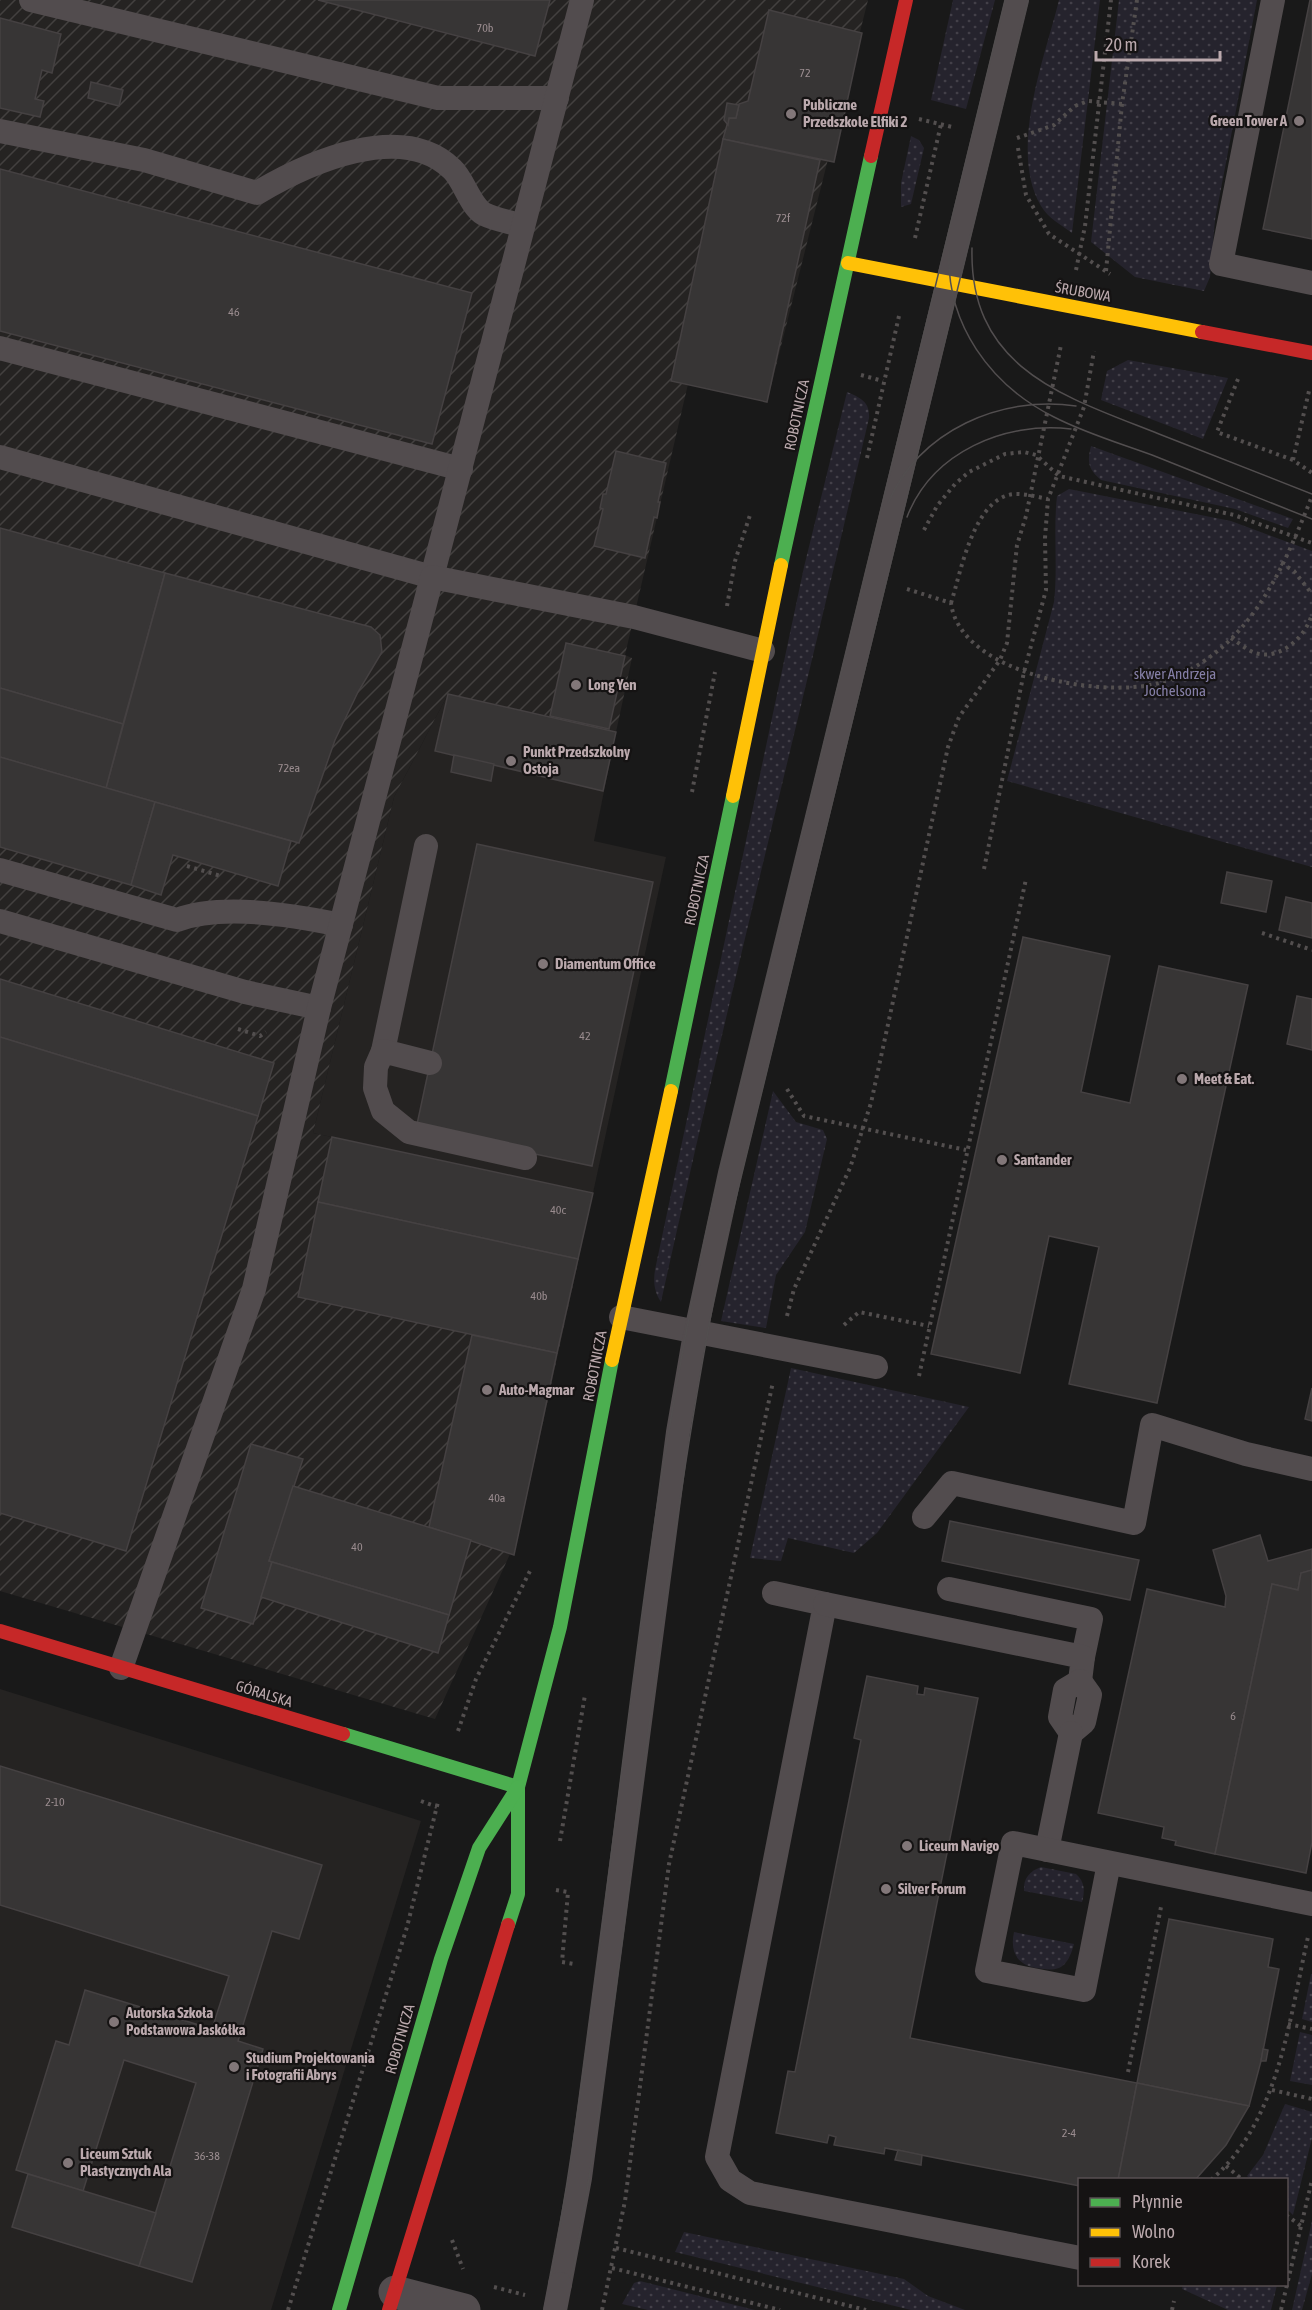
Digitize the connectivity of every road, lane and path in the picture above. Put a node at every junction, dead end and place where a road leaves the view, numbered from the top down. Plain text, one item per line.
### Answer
1 (31, 0) edge
2 (582, 0) edge
3 (906, 0) edge
4 (1017, 0) edge
5 (1111, 0) edge
6 (1137, 0) edge
7 (1273, 0) edge
8 (557, 98) junction
9 (1098, 102) junction
10 (1122, 104) junction
11 (914, 118) dead end
12 (941, 124) junction
13 (962, 129) dead end
14 (0, 131) edge
15 (1010, 138) dead end
16 (1017, 138) junction
17 (523, 226) junction
18 (915, 239) dead end
19 (1080, 254) junction
20 (848, 263) junction
21 (1312, 283) edge
22 (947, 285) junction
23 (1062, 337) dead end
24 (1095, 344) dead end
25 (0, 348) edge
26 (1312, 353) edge
27 (1241, 371) dead end
28 (854, 374) dead end
29 (883, 381) dead end
30 (1310, 384) dead end
31 (1036, 455) junction
32 (0, 457) edge
33 (1293, 460) junction
34 (461, 469) junction
35 (1312, 472) edge
36 (1059, 476) junction
37 (1030, 496) junction
38 (1312, 496) edge
39 (1048, 499) junction
40 (1295, 538) junction
41 (921, 540) dead end
42 (1312, 543) edge
43 (1281, 563) junction
44 (432, 577) junction
45 (911, 578) dead end
46 (908, 589) junction
47 (1312, 594) edge
48 (905, 600) dead end
49 (951, 603) junction
50 (1312, 614) edge
51 (1231, 638) junction
52 (764, 651) junction
53 (1000, 660) junction
54 (1024, 672) junction
55 (426, 846) dead end
56 (984, 869) dead end
57 (0, 870) edge
58 (1026, 879) dead end
59 (0, 921) edge
60 (341, 925) junction
61 (1262, 933) dead end
62 (1312, 950) edge
63 (318, 1008) junction
64 (383, 1051) junction
65 (430, 1063) dead end
66 (786, 1080) dead end
67 (864, 1128) junction
68 (966, 1150) junction
69 (525, 1158) dead end
70 (621, 1317) junction
71 (929, 1326) junction
72 (842, 1327) dead end
73 (695, 1333) junction
74 (780, 1349) junction
75 (876, 1367) dead end
76 (919, 1376) dead end
77 (1312, 1469) edge
78 (924, 1517) dead end
79 (949, 1589) dead end
80 (774, 1593) dead end
81 (825, 1604) junction
82 (0, 1631) edge
83 (1083, 1657) junction
84 (121, 1668) junction
85 (518, 1787) junction
86 (439, 1793) dead end
87 (1047, 1850) junction
88 (1109, 1863) junction
89 (546, 1889) dead end
90 (1312, 1904) edge
91 (1173, 1908) dead end
92 (1310, 1928) dead end
93 (1297, 1933) dead end
94 (1309, 1936) junction
95 (576, 1964) dead end
96 (1288, 2024) junction
97 (1312, 2029) edge
98 (1128, 2072) dead end
99 (1272, 2090) junction
100 (1312, 2099) edge
101 (1226, 2166) junction
102 (1213, 2178) edge
103 (1241, 2178) edge
104 (1312, 2180) edge
105 (1288, 2215) edge
106 (1301, 2226) junction
107 (450, 2233) dead end
108 (616, 2248) junction
109 (1078, 2259) edge
110 (612, 2268) junction
111 (466, 2275) dead end
112 (1288, 2281) edge
113 (487, 2285) dead end
114 (1287, 2286) edge
115 (531, 2296) dead end
116 (392, 2301) edge
117 (1174, 2301) dead end
118 (288, 2310) edge
119 (339, 2310) edge
120 (464, 2310) edge
121 (555, 2310) edge
122 (602, 2310) edge
123 (780, 2310) edge
124 (866, 2310) edge
125 (1172, 2310) edge
126 (1281, 2310) edge

1 - 8 lane
2 - 8 lane
3 - 20 street, ROBOTNICZA
4 - 22 lane
5 - 9 path
6 - 10 path
7 - 21 lane
8 - 17 lane
9 - 10 path
9 - 16 path
9 - 19 path
10 - 19 path
11 - 12 path
12 - 13 path
12 - 18 path
14 - 17 lane
15 - 16 path
16 - 19 path
17 - 34 lane
20 - 22 street, ŚRUBOWA
20 - 52 street, ROBOTNICZA
22 - 26 street, ŚRUBOWA
22 - 73 lane
23 - 31 path
24 - 36 path
25 - 34 lane
27 - 33 path
28 - 29 path
30 - 33 path
31 - 36 path
31 - 37 path
31 - 41 path
32 - 44 lane
33 - 35 path
34 - 44 lane
36 - 39 path
36 - 40 path
37 - 39 path
37 - 49 path
37 - 53 path
38 - 40 path
39 - 54 path
40 - 42 path
40 - 43 path
43 - 47 path
43 - 51 path
44 - 52 lane
44 - 60 lane
45 - 46 path
46 - 48 path
46 - 49 path
49 - 53 path
50 - 51 path
51 - 54 path
52 - 70 street, ROBOTNICZA
53 - 54 path
53 - 67 path
54 - 56 path
55 - 64 lane
57 - 60 lane
58 - 68 path
59 - 63 lane
60 - 63 lane
61 - 62 path
63 - 84 lane
64 - 65 lane
64 - 69 lane
66 - 67 path
67 - 68 path
67 - 74 path
68 - 71 path
70 - 73 lane
70 - 85 street, ROBOTNICZA
71 - 72 path
71 - 76 path
73 - 74 lane
73 - 121 lane, bridge
74 - 75 lane
74 - 108 path
77 - 78 lane
79 - 83 lane
80 - 81 lane
81 - 83 lane
81 - 109 lane
82 - 84 street, GÓRALSKA
83 - 87 lane
84 - 85 street, GÓRALSKA
85 - 116 street, ROBOTNICZA
85 - 119 street, ROBOTNICZA
86 - 118 path
87 - 88 lane
87 - 88 lane
88 - 90 lane
89 - 95 path
91 - 98 path
92 - 94 path
93 - 94 path
94 - 96 path
96 - 97 path
96 - 99 path
99 - 100 path
99 - 101 path
101 - 102 path
101 - 103 path
104 - 106 path
105 - 106 path
106 - 112 path
107 - 111 path
108 - 110 path
108 - 124 path
110 - 122 path
110 - 123 path
113 - 115 path
114 - 126 path
116 - 120 street
117 - 125 path

